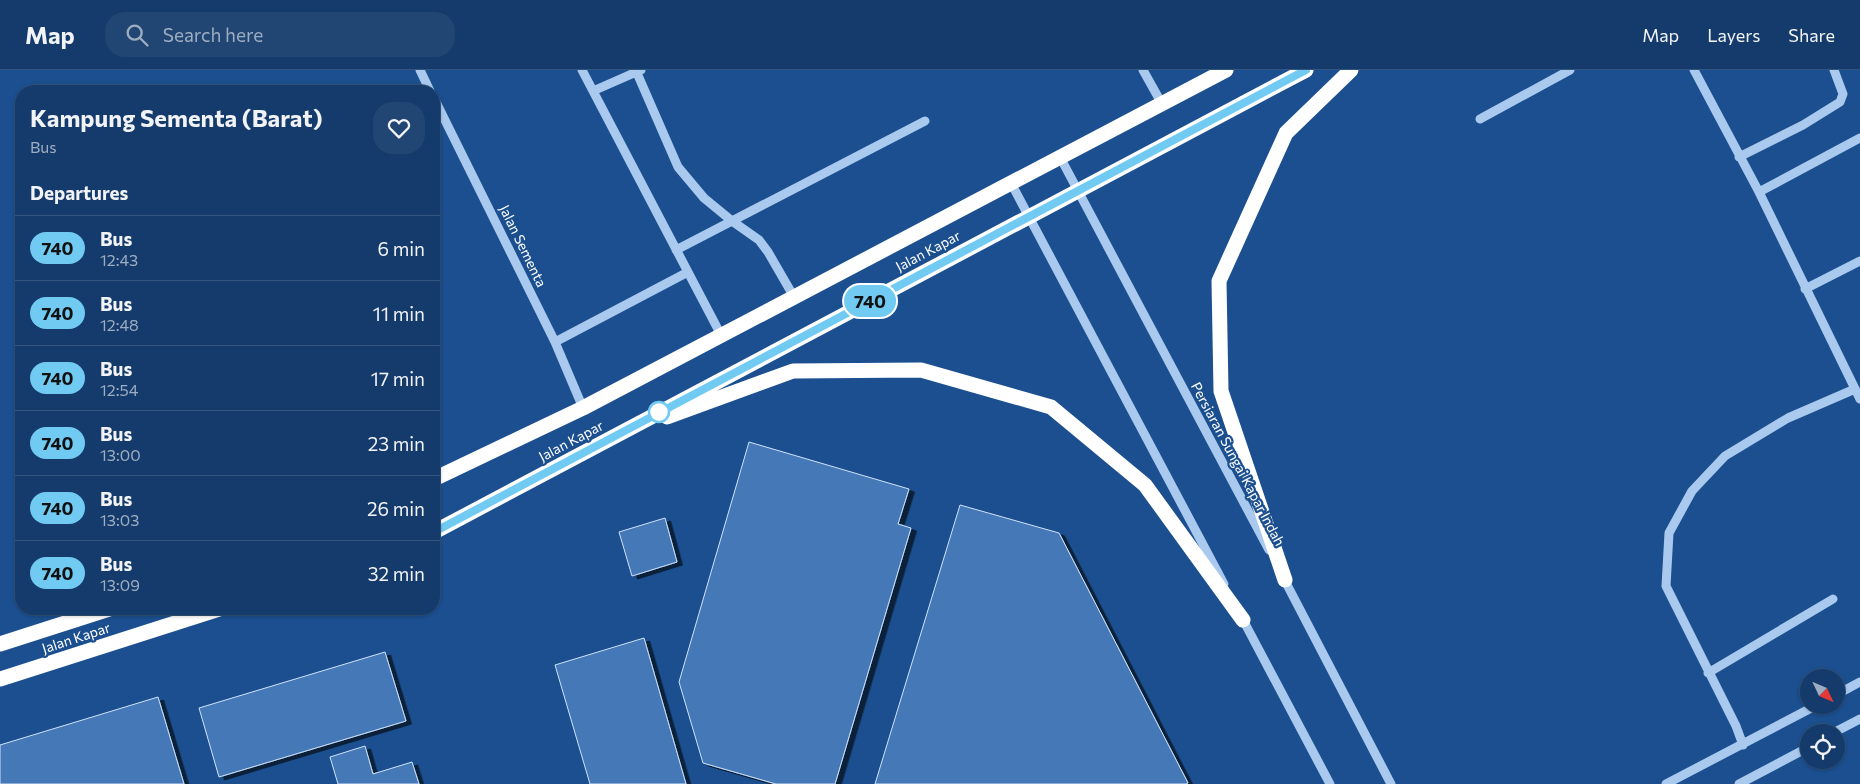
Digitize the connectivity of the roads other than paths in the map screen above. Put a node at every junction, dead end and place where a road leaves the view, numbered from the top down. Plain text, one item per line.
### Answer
1 (420, 70) edge
2 (582, 70) edge
3 (1143, 70) edge
4 (1226, 70) edge
5 (1306, 70) edge
6 (1351, 70) edge
7 (1570, 70) edge
8 (1694, 70) edge
9 (1834, 70) edge
10 (639, 72) edge
11 (1210, 74) edge
12 (427, 85) edge
13 (593, 91) junction
14 (1162, 104) junction
15 (440, 110) edge
16 (1480, 120) dead end
17 (925, 121) dead end
18 (1860, 138) edge
19 (1060, 157) junction
20 (1739, 157) junction
21 (1010, 183) junction
22 (1077, 192) junction
23 (1759, 192) junction
24 (1029, 216) junction
25 (732, 221) junction
26 (676, 250) junction
27 (1860, 261) edge
28 (688, 272) junction
29 (1804, 289) junction
30 (794, 297) junction
31 (721, 335) junction
32 (555, 342) junction
33 (1855, 389) junction
34 (1860, 400) edge
35 (583, 408) junction
36 (616, 435) junction
37 (440, 477) edge
38 (440, 529) edge
39 (1285, 580) junction
40 (1833, 599) dead end
41 (90, 615) edge
42 (200, 615) edge
43 (1243, 620) junction
44 (0, 644) edge
45 (1708, 673) junction
46 (0, 679) edge
47 (1860, 682) edge
48 (1845, 690) edge
49 (1800, 714) edge
50 (1860, 719) edge
51 (1845, 727) edge
52 (1743, 745) junction
53 (1800, 752) edge
54 (1330, 784) edge
55 (1391, 784) edge
56 (1666, 784) edge
57 (1739, 784) edge

1 - 12 street
2 - 13 street
3 - 14 street
4 - 11 highway, Jalan Kapar
5 - 22 highway, Jalan Kapar
6 - 39 highway
7 - 16 street
8 - 20 street
9 - 20 street
10 - 13 street
10 - 25 street
11 - 14 highway, Jalan Kapar
13 - 26 street
14 - 19 highway, Jalan Kapar
15 - 32 street, Jalan Sementa
17 - 25 street
18 - 23 street
19 - 21 highway, Jalan Kapar
19 - 22 street, Persiaran Sungai Kapar Indah
20 - 23 street
21 - 24 street
21 - 30 highway, Jalan Kapar
22 - 24 highway, Jalan Kapar
22 - 39 street, Persiaran Sungai Kapar Indah
23 - 29 street
24 - 36 highway, Jalan Kapar
24 - 43 street
25 - 26 street
25 - 30 street
26 - 28 street
27 - 29 street
28 - 31 street
28 - 32 street
29 - 33 street
30 - 31 highway, Jalan Kapar
31 - 35 highway, Jalan Kapar
32 - 35 street, Jalan Sementa
33 - 34 street
33 - 45 street
35 - 37 highway, Jalan Kapar
36 - 38 highway, Jalan Kapar
36 - 43 highway
39 - 55 street, Persiaran Sungai Kapar Indah
40 - 45 street
41 - 44 highway, Jalan Kapar
42 - 46 highway, Jalan Kapar
43 - 54 street
45 - 52 street
47 - 48 street
49 - 52 street
50 - 51 street
52 - 56 street
53 - 57 street

